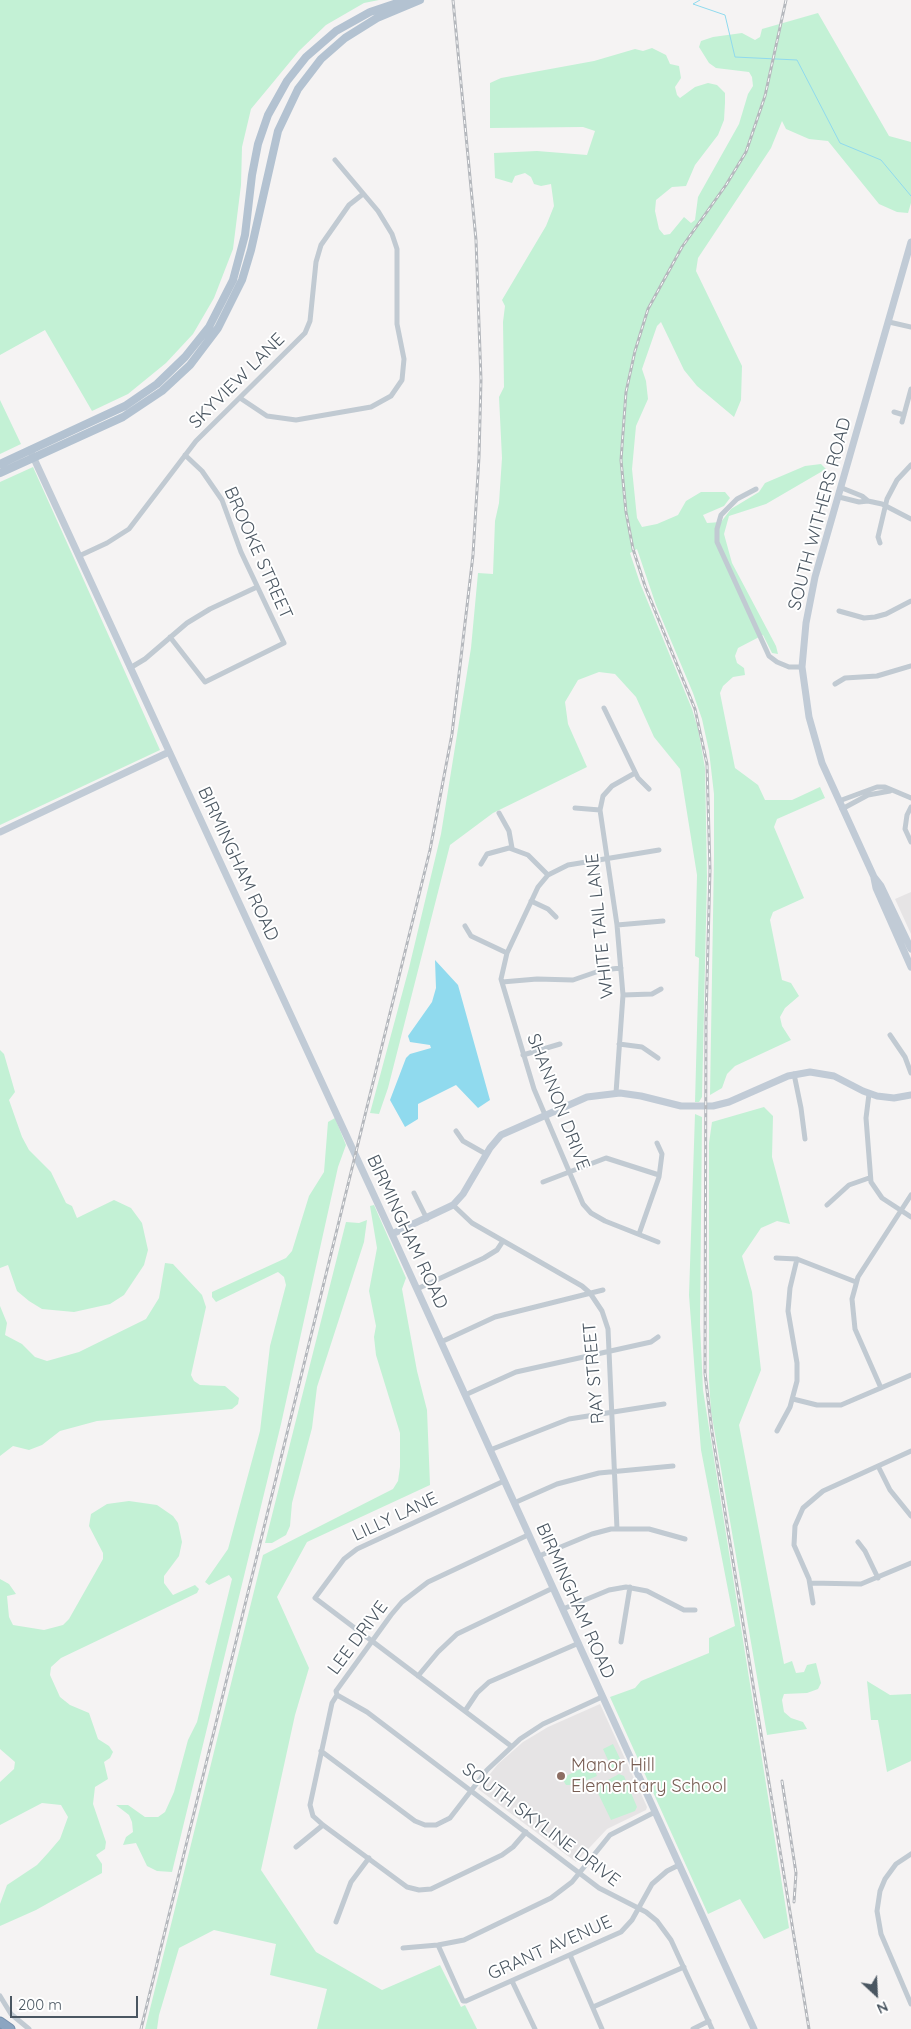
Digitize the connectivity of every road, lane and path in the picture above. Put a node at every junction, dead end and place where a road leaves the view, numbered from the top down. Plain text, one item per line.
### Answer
1 (406, 0) edge
2 (420, 0) edge
3 (335, 160) dead end
4 (363, 194) junction
5 (911, 242) edge
6 (889, 322) junction
7 (911, 327) edge
8 (911, 389) edge
9 (240, 398) junction
10 (894, 412) dead end
11 (904, 415) junction
12 (902, 422) dead end
13 (30, 450) junction
14 (185, 455) junction
15 (34, 458) junction
16 (0, 464) edge
17 (911, 465) edge
18 (0, 473) edge
19 (842, 488) junction
20 (756, 489) dead end
21 (839, 497) junction
22 (868, 500) junction
23 (886, 506) junction
24 (911, 518) edge
25 (880, 543) dead end
26 (79, 556) junction
27 (257, 587) junction
28 (911, 600) edge
29 (839, 611) dead end
30 (170, 637) junction
31 (911, 666) edge
32 (802, 667) junction
33 (130, 668) junction
34 (835, 684) dead end
35 (604, 708) dead end
36 (169, 752) junction
37 (635, 773) junction
38 (649, 789) dead end
39 (891, 791) junction
40 (911, 798) edge
41 (839, 801) junction
42 (911, 807) edge
43 (575, 808) dead end
44 (842, 809) junction
45 (600, 810) junction
46 (499, 813) dead end
47 (0, 832) edge
48 (911, 842) edge
49 (512, 848) junction
50 (659, 850) dead end
51 (608, 859) junction
52 (481, 864) dead end
53 (548, 875) junction
54 (874, 877) junction
55 (531, 901) junction
56 (556, 917) dead end
57 (663, 921) dead end
58 (617, 925) junction
59 (464, 926) dead end
60 (911, 949) edge
61 (506, 953) junction
62 (911, 967) edge
63 (620, 968) junction
64 (502, 982) junction
65 (660, 989) dead end
66 (623, 995) junction
67 (890, 1035) dead end
68 (560, 1044) dead end
69 (619, 1044) junction
70 (524, 1055) junction
71 (658, 1058) dead end
72 (911, 1073) edge
73 (794, 1074) junction
74 (616, 1093) junction
75 (869, 1094) junction
76 (911, 1095) edge
77 (545, 1114) junction
78 (456, 1132) dead end
79 (805, 1139) dead end
80 (657, 1143) dead end
81 (486, 1154) junction
82 (569, 1170) junction
83 (660, 1175) junction
84 (869, 1178) junction
85 (543, 1182) dead end
86 (414, 1193) dead end
87 (911, 1195) edge
88 (453, 1205) junction
89 (827, 1205) dead end
90 (901, 1210) junction
91 (911, 1217) edge
92 (427, 1219) junction
93 (392, 1234) junction
94 (639, 1234) junction
95 (502, 1241) junction
96 (658, 1242) dead end
97 (776, 1258) dead end
98 (797, 1259) junction
99 (856, 1282) junction
100 (417, 1289) junction
101 (603, 1290) dead end
102 (590, 1293) junction
103 (658, 1336) dead end
104 (441, 1342) junction
105 (609, 1350) junction
106 (911, 1375) edge
107 (881, 1388) junction
108 (466, 1395) junction
109 (793, 1399) junction
110 (664, 1404) dead end
111 (613, 1412) junction
112 (777, 1431) dead end
113 (490, 1450) junction
114 (911, 1451) edge
115 (673, 1466) dead end
116 (878, 1466) junction
117 (615, 1470) junction
118 (504, 1481) junction
119 (514, 1503) junction
120 (911, 1516) edge
121 (617, 1529) junction
122 (528, 1535) junction
123 (685, 1539) dead end
124 (858, 1542) dead end
125 (539, 1556) junction
126 (911, 1563) edge
127 (878, 1578) junction
128 (810, 1584) junction
129 (553, 1588) junction
130 (630, 1588) junction
131 (814, 1603) dead end
132 (563, 1609) junction
133 (695, 1610) dead end
134 (371, 1642) junction
135 (621, 1642) dead end
136 (578, 1643) junction
137 (418, 1676) junction
138 (337, 1695) junction
139 (602, 1697) junction
140 (464, 1711) junction
141 (511, 1746) junction
142 (321, 1751) junction
143 (472, 1790) junction
144 (654, 1812) junction
145 (324, 1825) junction
146 (526, 1832) junction
147 (296, 1847) dead end
148 (911, 1854) edge
149 (368, 1858) junction
150 (679, 1866) junction
151 (579, 1872) junction
152 (638, 1909) junction
153 (336, 1922) dead end
154 (438, 1945) junction
155 (403, 1948) dead end
156 (570, 1955) junction
157 (684, 1967) junction
158 (512, 1981) junction
159 (911, 1985) edge
160 (904, 1988) junction
161 (0, 1996) edge
162 (911, 2004) edge
163 (593, 2007) junction
164 (709, 2021) junction
165 (0, 2022) edge
166 (10, 2029) edge
167 (29, 2029) edge
168 (535, 2029) edge
169 (602, 2029) edge
170 (692, 2029) edge
171 (712, 2029) edge
172 (754, 2029) edge

1 - 13 main road
2 - 15 main road
3 - 4 street
4 - 9 street, SKYVIEW LANE
4 - 9 street
5 - 6 street, SOUTH WITHERS ROAD
6 - 7 street
6 - 19 street, SOUTH WITHERS ROAD
8 - 11 street
9 - 14 street, SKYVIEW LANE
10 - 11 street
11 - 12 street
13 - 15 street, BIRMINGHAM ROAD
13 - 16 main road
14 - 26 street, SKYVIEW LANE
14 - 27 street, BROOKE STREET
15 - 18 main road
15 - 26 street, BIRMINGHAM ROAD
17 - 23 street
19 - 21 street, SOUTH WITHERS ROAD
19 - 22 street
20 - 32 street
21 - 22 street
21 - 32 street, SOUTH WITHERS ROAD
22 - 23 street
23 - 24 street
23 - 25 street
26 - 33 street, BIRMINGHAM ROAD
27 - 30 street
27 - 30 street, BROOKE STREET
28 - 29 street
30 - 33 street
31 - 34 street
32 - 41 street, SOUTH WITHERS ROAD
33 - 36 street, BIRMINGHAM ROAD
35 - 37 street
36 - 47 street
36 - 93 street, BIRMINGHAM ROAD
37 - 38 street
37 - 45 street
39 - 40 street
39 - 41 street
39 - 44 street
41 - 44 street, SOUTH WITHERS ROAD
42 - 48 street
43 - 45 street
44 - 54 street, SOUTH WITHERS ROAD
45 - 51 street, WHITE TAIL LANE
46 - 49 street
49 - 52 street
49 - 53 street
50 - 51 street
51 - 53 street
51 - 58 street, WHITE TAIL LANE
53 - 55 street, SHANNON DRIVE
54 - 60 street, SOUTH WITHERS ROAD
54 - 62 street, SOUTH WITHERS ROAD
55 - 56 street
55 - 61 street, SHANNON DRIVE
57 - 58 street
58 - 63 street, WHITE TAIL LANE
59 - 61 street
61 - 64 street, SHANNON DRIVE
63 - 64 street
63 - 66 street, WHITE TAIL LANE
64 - 70 street, SHANNON DRIVE
65 - 66 street
66 - 69 street, WHITE TAIL LANE
67 - 72 street
68 - 70 street
69 - 71 street
69 - 74 street, WHITE TAIL LANE
70 - 77 street, SHANNON DRIVE
73 - 74 street
73 - 75 street
73 - 79 street
74 - 77 street
75 - 76 street
75 - 84 street
77 - 81 street
77 - 82 street, SHANNON DRIVE
78 - 81 street
80 - 83 street
81 - 88 street
82 - 83 street
82 - 85 street
82 - 94 street, SHANNON DRIVE
83 - 94 street
84 - 89 street
84 - 90 street
86 - 92 street
87 - 90 street
88 - 92 street
88 - 95 street, RAY STREET
90 - 91 street
90 - 99 street
92 - 93 street
93 - 100 street, BIRMINGHAM ROAD
94 - 96 street, SHANNON DRIVE
95 - 100 street
95 - 102 street, RAY STREET
97 - 98 street
98 - 99 street
98 - 109 street
99 - 107 street
100 - 104 street, BIRMINGHAM ROAD
101 - 102 street
102 - 104 street
102 - 105 street, RAY STREET
103 - 105 street
104 - 108 street, BIRMINGHAM ROAD
105 - 108 street
105 - 111 street, RAY STREET
106 - 107 street
107 - 109 street
108 - 113 street, BIRMINGHAM ROAD
109 - 112 street
110 - 111 street
111 - 113 street
111 - 117 street, RAY STREET
113 - 118 street, BIRMINGHAM ROAD
114 - 116 street
115 - 117 street
116 - 120 street
116 - 128 street
117 - 119 street
117 - 121 street, RAY STREET
118 - 119 street, BIRMINGHAM ROAD
118 - 134 street, LILLY LANE
119 - 122 street, BIRMINGHAM ROAD
121 - 123 street
121 - 125 street
122 - 125 street, BIRMINGHAM ROAD
122 - 134 street, LEE DRIVE
124 - 127 street
125 - 129 street, BIRMINGHAM ROAD
126 - 127 street
127 - 128 street
128 - 131 street
129 - 132 street, BIRMINGHAM ROAD
129 - 137 street
130 - 132 street
130 - 133 street
130 - 135 street
132 - 136 street, BIRMINGHAM ROAD
134 - 137 street
134 - 138 street, LEE DRIVE
136 - 139 street, BIRMINGHAM ROAD
136 - 140 street
137 - 140 street
138 - 142 street, LEE DRIVE
138 - 143 street, SOUTH SKYLINE DRIVE
139 - 141 street
139 - 144 street, BIRMINGHAM ROAD
140 - 141 street
141 - 143 street
142 - 143 street
142 - 145 street, LEE DRIVE
143 - 146 street, SOUTH SKYLINE DRIVE
144 - 150 street, BIRMINGHAM ROAD
144 - 151 street
145 - 147 street
145 - 149 street, LEE DRIVE
146 - 149 street, LEE DRIVE
146 - 151 street, SOUTH SKYLINE DRIVE
148 - 160 street
149 - 153 street
150 - 152 street, GRANT AVENUE
150 - 172 street, BIRMINGHAM ROAD
151 - 152 street, SOUTH SKYLINE DRIVE
151 - 154 street
152 - 156 street, GRANT AVENUE
152 - 157 street, SOUTH SKYLINE DRIVE
154 - 155 street
154 - 158 street, GRANT AVENUE
156 - 158 street, GRANT AVENUE
156 - 163 street
157 - 163 street
157 - 164 street, SOUTH SKYLINE DRIVE
158 - 168 street
159 - 160 street
160 - 162 street
161 - 167 street
163 - 169 street
164 - 170 street
164 - 171 street, SOUTH SKYLINE DRIVE
165 - 166 highway

